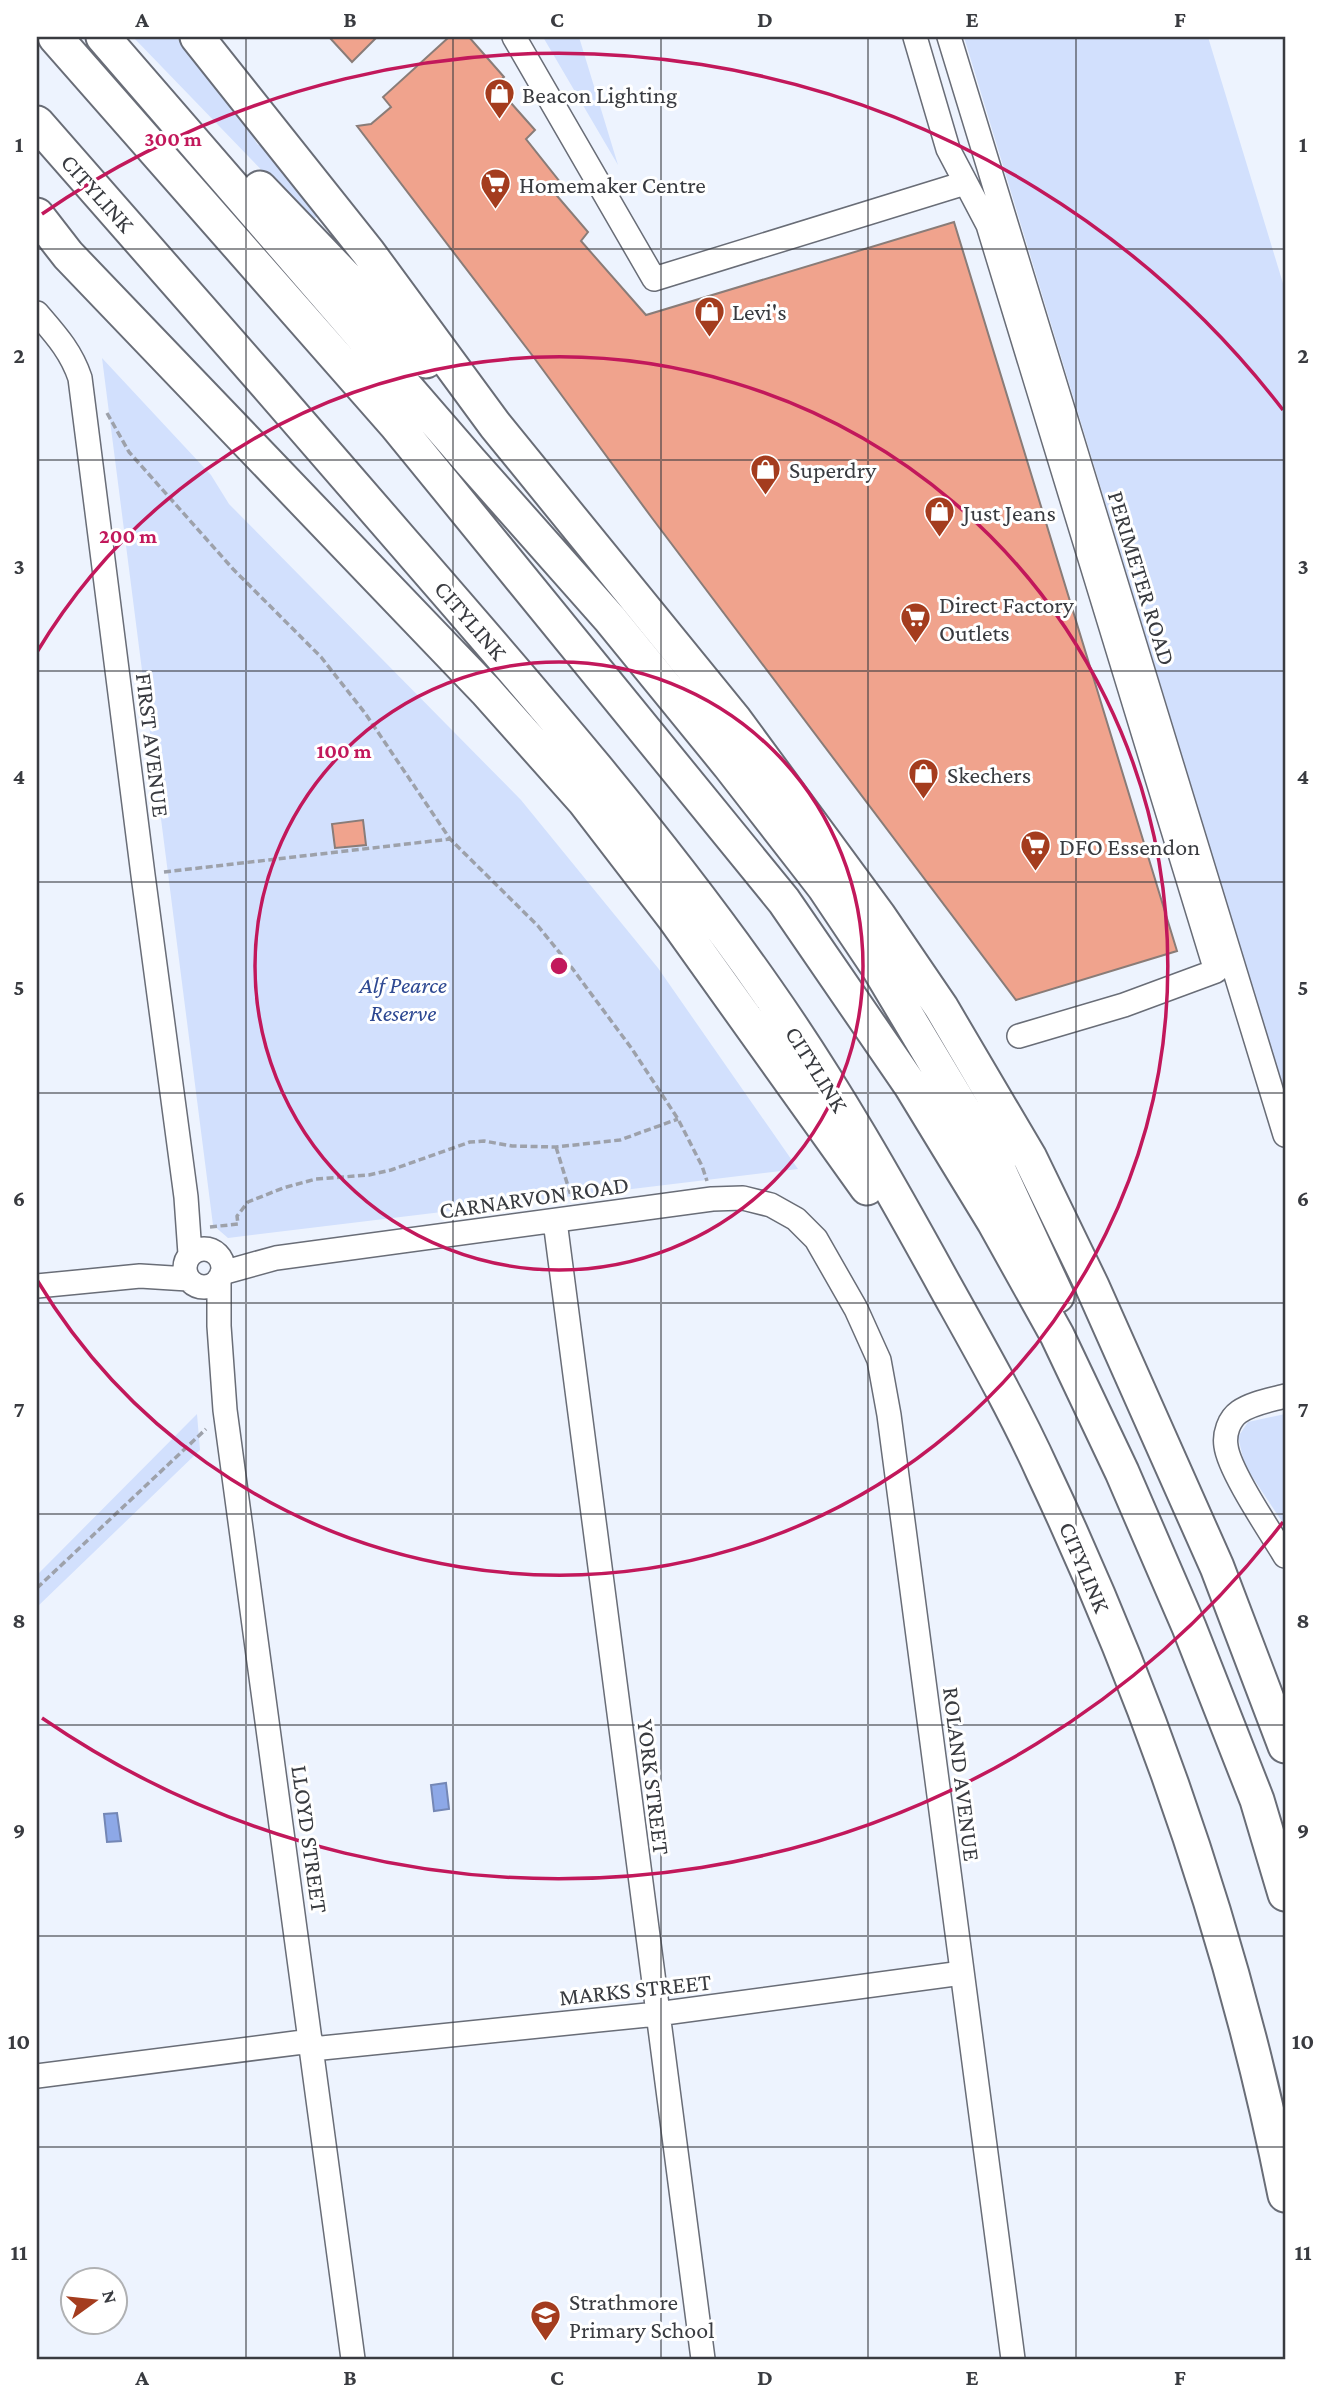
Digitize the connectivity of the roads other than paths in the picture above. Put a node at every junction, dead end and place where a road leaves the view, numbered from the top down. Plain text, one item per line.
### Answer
1 (55, 37) edge
2 (103, 37) edge
3 (197, 37) edge
4 (514, 37) edge
5 (915, 37) edge
6 (949, 37) edge
7 (165, 107) junction
8 (37, 123) edge
9 (965, 183) junction
10 (37, 215) edge
11 (37, 229) edge
12 (68, 256) junction
13 (37, 313) edge
14 (495, 425) junction
15 (1019, 1036) dead end
16 (1285, 1135) edge
17 (186, 1197) junction
18 (796, 1219) joint
19 (555, 1221) junction
20 (204, 1267) junction
21 (37, 1286) edge
22 (974, 1339) junction
23 (1285, 1396) edge
24 (1122, 1472) junction
25 (1285, 1556) edge
26 (1285, 1746) edge
27 (1285, 1894) edge
28 (962, 1973) junction
29 (657, 2014) junction
30 (312, 2045) junction
31 (37, 2076) edge
32 (1285, 2195) edge
33 (353, 2359) edge
34 (703, 2359) edge
35 (1013, 2359) edge

1 - 24 highway
2 - 7 highway
3 - 14 highway
4 - 9 street
5 - 9 street
6 - 16 street, PERIMETER ROAD
7 - 14 highway
7 - 24 highway
8 - 22 highway, CITYLINK
9 - 15 street
10 - 12 highway
11 - 12 highway
12 - 22 highway
13 - 17 street, FIRST AVENUE
14 - 26 highway
17 - 20 street, FIRST AVENUE
17 - 20 street, FIRST AVENUE
18 - 19 street, CARNARVON ROAD
18 - 28 street, ROLAND AVENUE
19 - 20 street, CARNARVON ROAD
19 - 29 street, YORK STREET
20 - 21 street, CARNARVON ROAD
20 - 30 street, LLOYD STREET
22 - 32 highway, CITYLINK
23 - 25 street
24 - 27 highway
28 - 29 street, MARKS STREET
28 - 35 street, ROLAND AVENUE
29 - 30 street, MARKS STREET
29 - 34 street, YORK STREET
30 - 31 street, MARKS STREET
30 - 33 street, LLOYD STREET

